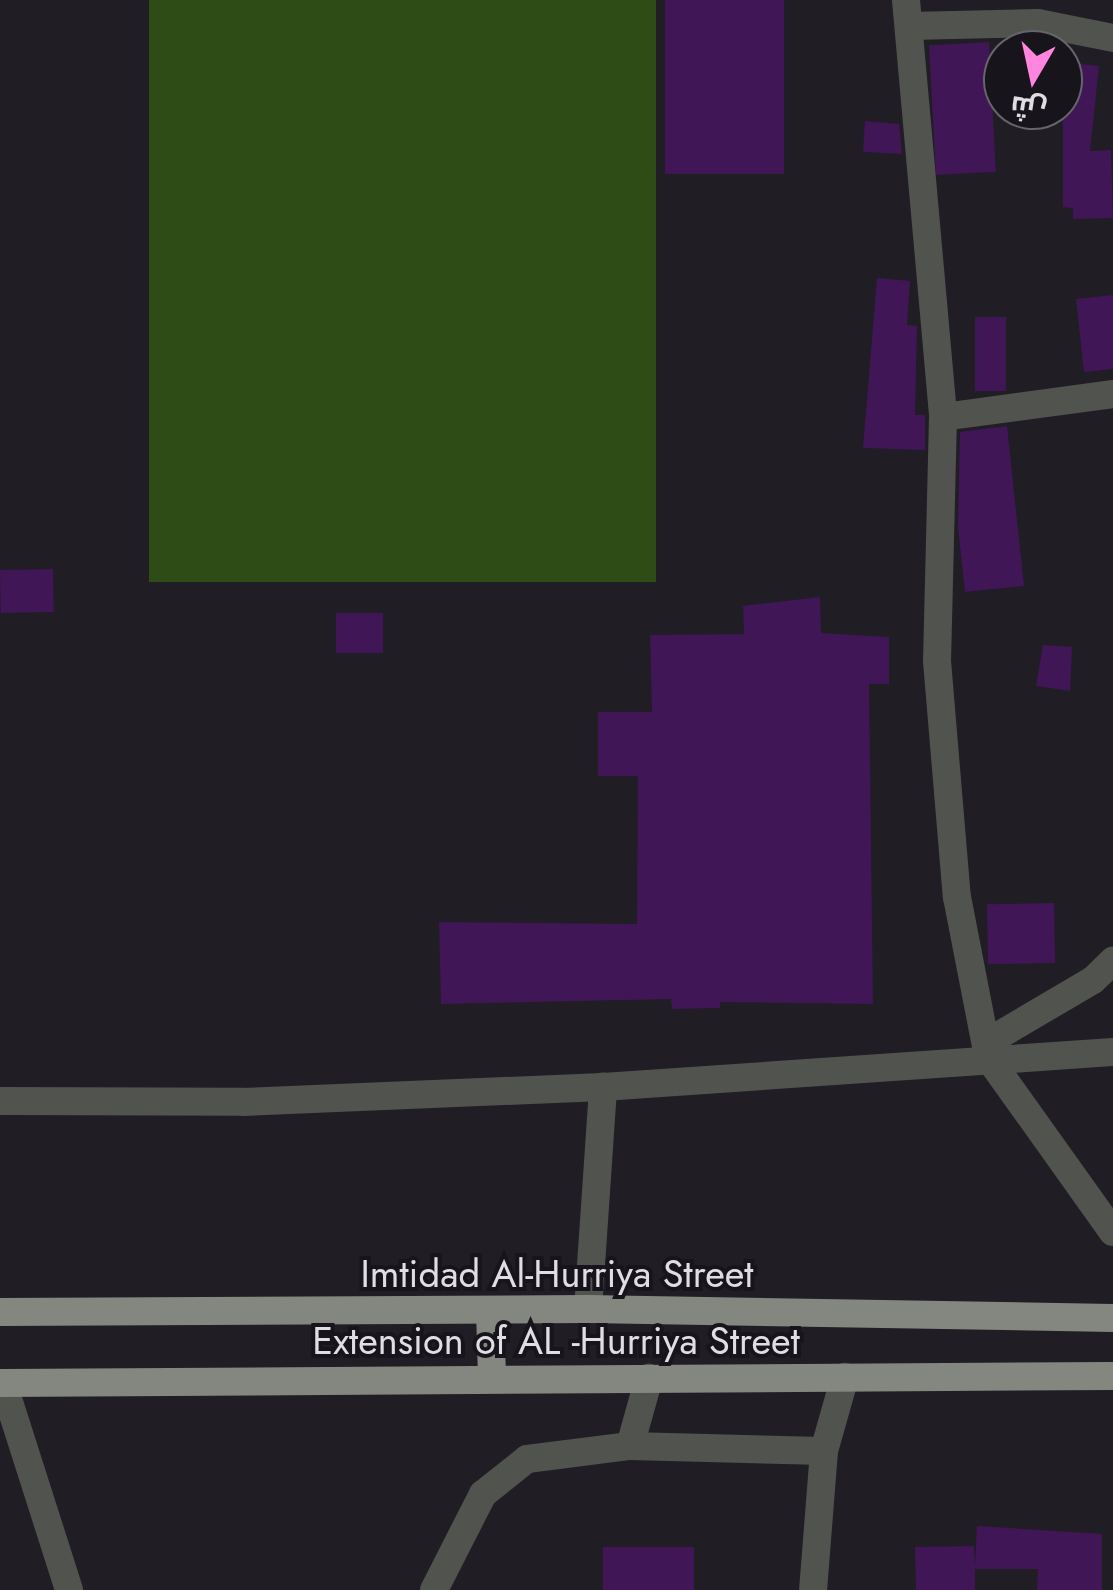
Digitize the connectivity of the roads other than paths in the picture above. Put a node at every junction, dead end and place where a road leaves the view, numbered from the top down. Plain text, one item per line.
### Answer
1 (908, 13) edge
2 (1113, 38) edge
3 (1113, 394) edge
4 (943, 417) junction
5 (1113, 961) edge
6 (987, 1050) junction
7 (1113, 1052) edge
8 (603, 1087) junction
9 (0, 1101) edge
10 (1113, 1232) edge
11 (588, 1309) junction
12 (490, 1310) junction
13 (0, 1312) edge
14 (1113, 1318) edge
15 (1113, 1376) edge
16 (845, 1377) junction
17 (492, 1378) junction
18 (649, 1378) junction
19 (1, 1383) edge
20 (630, 1446) junction
21 (824, 1451) junction
22 (69, 1590) edge
23 (434, 1590) edge
24 (813, 1590) edge

1 - 2 street
1 - 4 street
3 - 4 street
4 - 6 street
5 - 6 street
6 - 7 street
6 - 8 street
6 - 10 street
8 - 9 street
8 - 11 street
11 - 12 main road, Imtidad Al-Hurriya Street
11 - 14 main road, Imtidad Al-Hurriya Street
12 - 13 main road, Imtidad Al-Hurriya Street
12 - 17 main road
15 - 16 main road, Extension of AL -Hurriya Street
16 - 18 main road, Extension of AL -Hurriya Street
16 - 21 street
17 - 18 main road, Extension of AL -Hurriya Street
17 - 19 main road, Extension of AL -Hurriya Street
18 - 20 street
19 - 22 street
20 - 21 street
20 - 23 street
21 - 24 street

